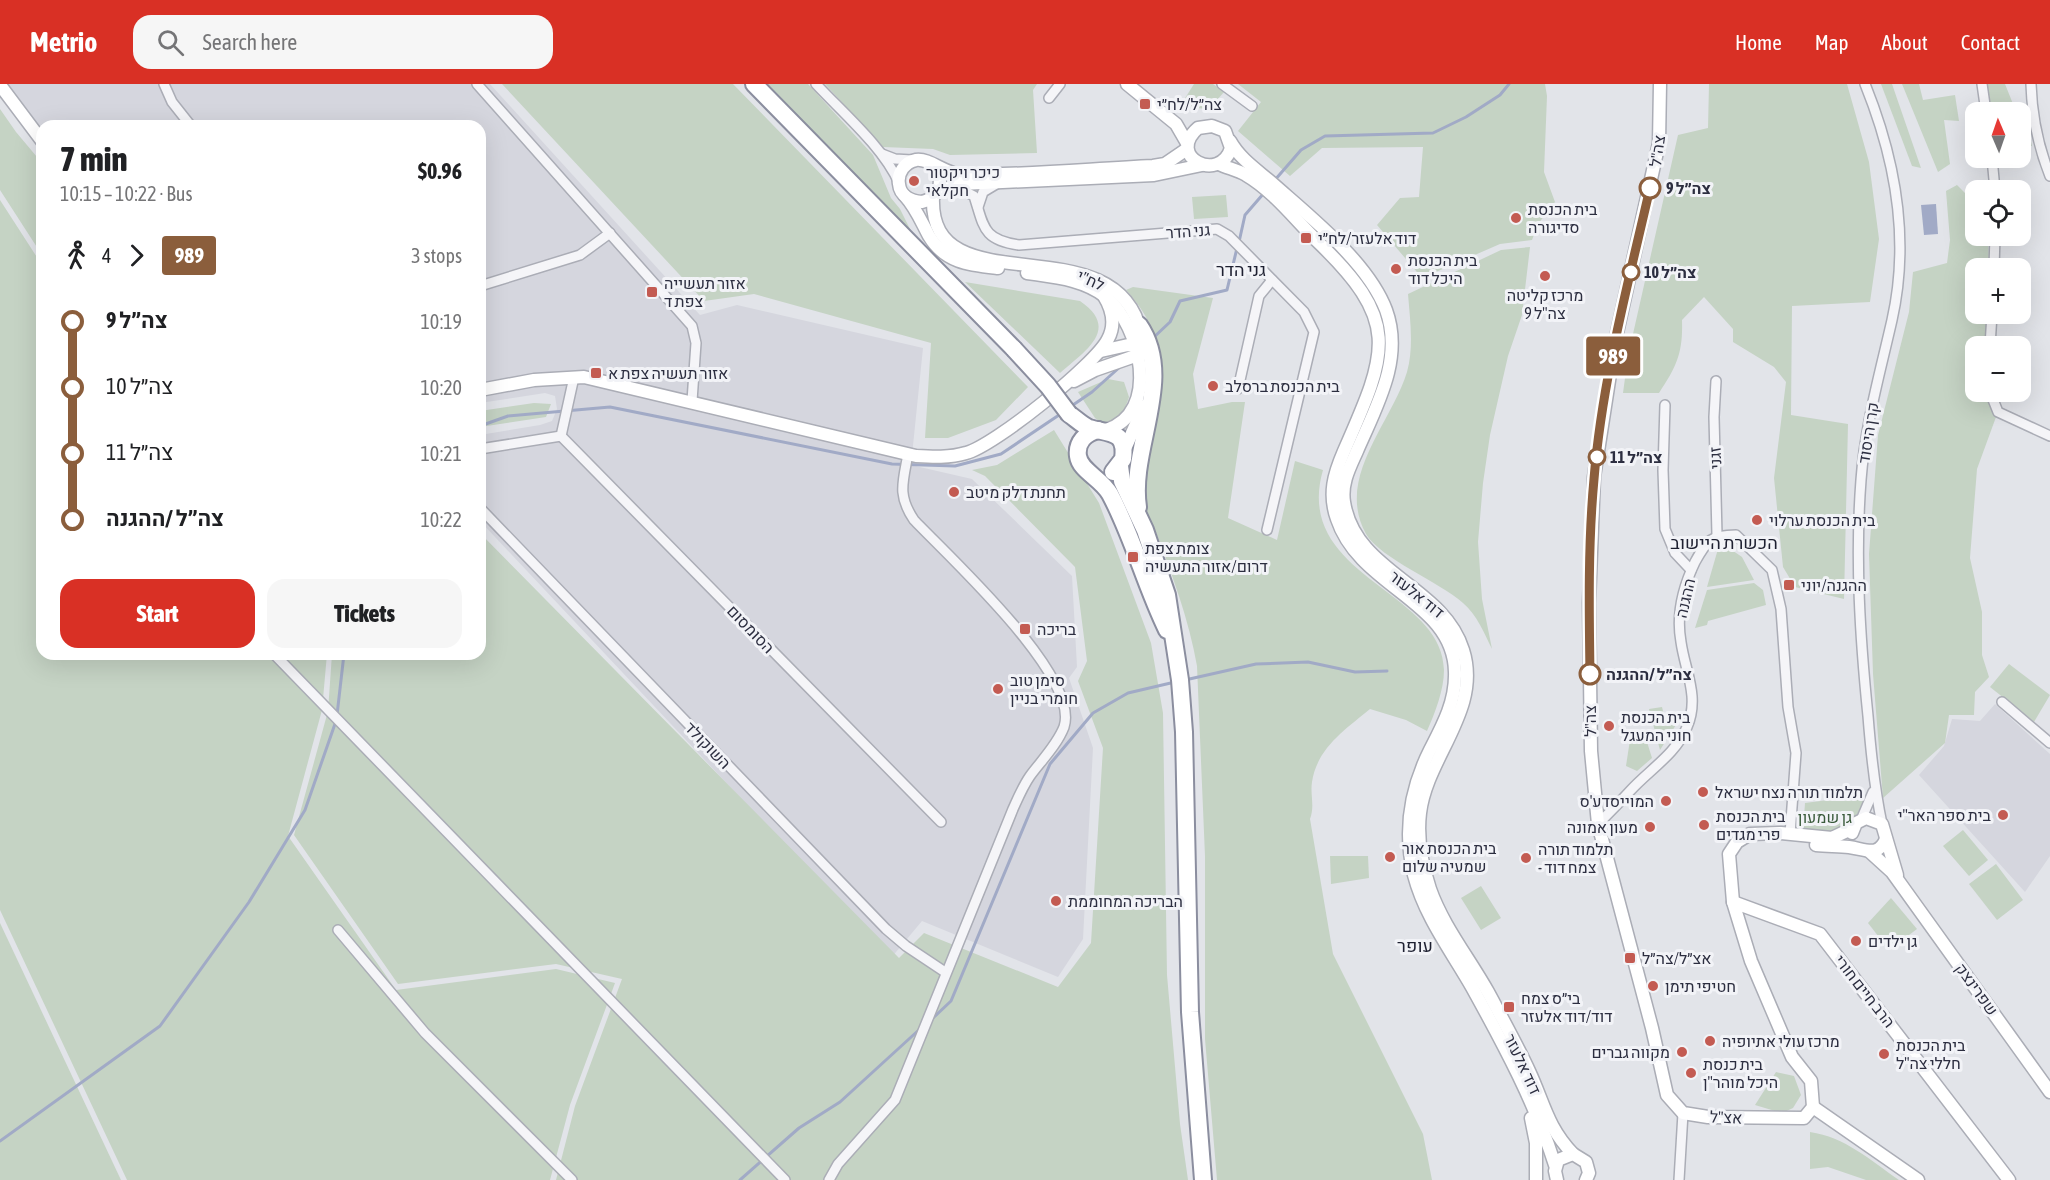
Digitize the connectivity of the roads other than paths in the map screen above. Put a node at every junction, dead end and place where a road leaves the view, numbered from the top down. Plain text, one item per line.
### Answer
1 (164, 84) edge
2 (477, 84) edge
3 (754, 84) edge
4 (816, 84) edge
5 (1060, 84) edge
6 (1127, 84) edge
7 (1222, 84) edge
8 (1660, 84) edge
9 (1865, 84) edge
10 (1982, 84) edge
11 (2031, 84) edge
12 (0, 85) edge
13 (1048, 98) dead end
14 (1985, 102) edge
15 (1252, 106) dead end
16 (1161, 110) junction
17 (186, 120) edge
18 (1204, 126) junction
19 (36, 133) edge
20 (1230, 141) junction
21 (1187, 146) junction
22 (878, 151) junction
23 (919, 160) junction
24 (1219, 164) junction
25 (1202, 165) junction
26 (934, 166) junction
27 (2050, 176) edge
28 (1001, 182) junction
29 (898, 183) junction
30 (952, 186) junction
31 (935, 194) junction
32 (905, 196) junction
33 (978, 207) junction
34 (610, 233) junction
35 (1272, 280) junction
36 (486, 284) edge
37 (1104, 296) junction
38 (1139, 325) junction
39 (1139, 349) junction
40 (1101, 351) junction
41 (1114, 364) junction
42 (574, 377) junction
43 (1716, 381) dead end
44 (1138, 382) junction
45 (1060, 388) junction
46 (486, 389) edge
47 (1238, 389) dead end
48 (692, 401) junction
49 (1994, 402) edge
50 (1665, 405) dead end
51 (1069, 414) junction
52 (1102, 430) junction
53 (561, 435) junction
54 (2050, 436) edge
55 (1080, 442) junction
56 (486, 448) edge
57 (908, 454) junction
58 (1122, 459) junction
59 (1092, 474) junction
60 (486, 514) edge
61 (1141, 523) junction
62 (1267, 530) dead end
63 (1717, 535) junction
64 (1691, 570) junction
65 (1174, 644) junction
66 (280, 660) edge
67 (2002, 702) dead end
68 (2050, 743) edge
69 (1874, 790) junction
70 (941, 822) dead end
71 (1598, 824) junction
72 (1857, 824) junction
73 (1882, 824) junction
74 (1790, 834) junction
75 (1886, 839) junction
76 (1864, 850) junction
77 (1729, 870) junction
78 (1903, 886) junction
79 (1733, 902) junction
80 (338, 930) dead end
81 (945, 972) junction
82 (1518, 1077) junction
83 (2050, 1092) edge
84 (1813, 1107) junction
85 (1683, 1113) junction
86 (1573, 1154) junction
87 (1553, 1174) edge
88 (1589, 1178) edge
89 (572, 1180) edge
90 (785, 1180) edge
91 (829, 1180) edge
92 (1203, 1180) edge
93 (1536, 1180) edge
94 (1679, 1180) edge
95 (1918, 1180) edge
96 (2009, 1180) edge

1 - 17 street
2 - 34 street
3 - 51 highway, bridge
4 - 22 street
5 - 13 street
6 - 16 street
7 - 15 street
8 - 71 street, צה"ל
9 - 69 street, קרן היסוד
10 - 14 street
11 - 27 street
12 - 19 street
16 - 18 street
16 - 21 street
18 - 20 street
18 - 21 street
20 - 24 street
20 - 86 street, דוד אלעזר
21 - 25 street
21 - 26 street
22 - 23 street
22 - 29 street
23 - 26 street
23 - 29 street
24 - 25 street
24 - 82 street, דוד אלעזר
25 - 28 street
26 - 31 street
28 - 30 street
28 - 33 street
29 - 32 street
30 - 31 street
30 - 33 street
31 - 32 street
31 - 38 street, לח"י
32 - 37 street, לח"י
33 - 35 street, גני הדר
34 - 36 street
34 - 48 street
35 - 47 street
35 - 62 street, גני הדר
37 - 39 street, לח"י
37 - 40 street
38 - 39 street, לח"י
38 - 61 highway
39 - 40 street
39 - 41 street
39 - 44 street, לח"י
39 - 58 street, לח"י
40 - 45 street
41 - 44 street
41 - 45 street
42 - 46 street
42 - 48 street
42 - 53 street
43 - 63 street, זגני
44 - 52 street, לח"י
45 - 57 street
48 - 57 street
49 - 54 street
50 - 64 street
51 - 52 highway
51 - 55 highway
52 - 55 highway
52 - 58 highway
53 - 56 street
53 - 70 street, הסומסום
55 - 59 highway
57 - 81 street
58 - 59 highway
58 - 61 highway
59 - 65 highway
60 - 81 street, השוקולד
61 - 65 highway
63 - 64 street, ההגנה
63 - 74 street
64 - 71 street, ההגנה
65 - 92 highway
66 - 90 street
67 - 68 street
69 - 72 street, קרן היסוד
69 - 73 street, קרן היסוד
71 - 85 street
72 - 73 street
72 - 74 street
72 - 76 street
73 - 75 street
74 - 77 street
75 - 76 street
75 - 78 street, שפרינצק
76 - 77 street
76 - 78 street, שפרינצק
77 - 79 street
78 - 83 street, שפרינצק
79 - 84 street
79 - 96 street, הרב חיים חורי
80 - 89 street
81 - 91 street
82 - 87 street, דוד אלעזר
82 - 93 street
84 - 85 street, אצ"ל
84 - 95 street
85 - 94 street
86 - 87 street
86 - 88 street, דוד אלעזר

